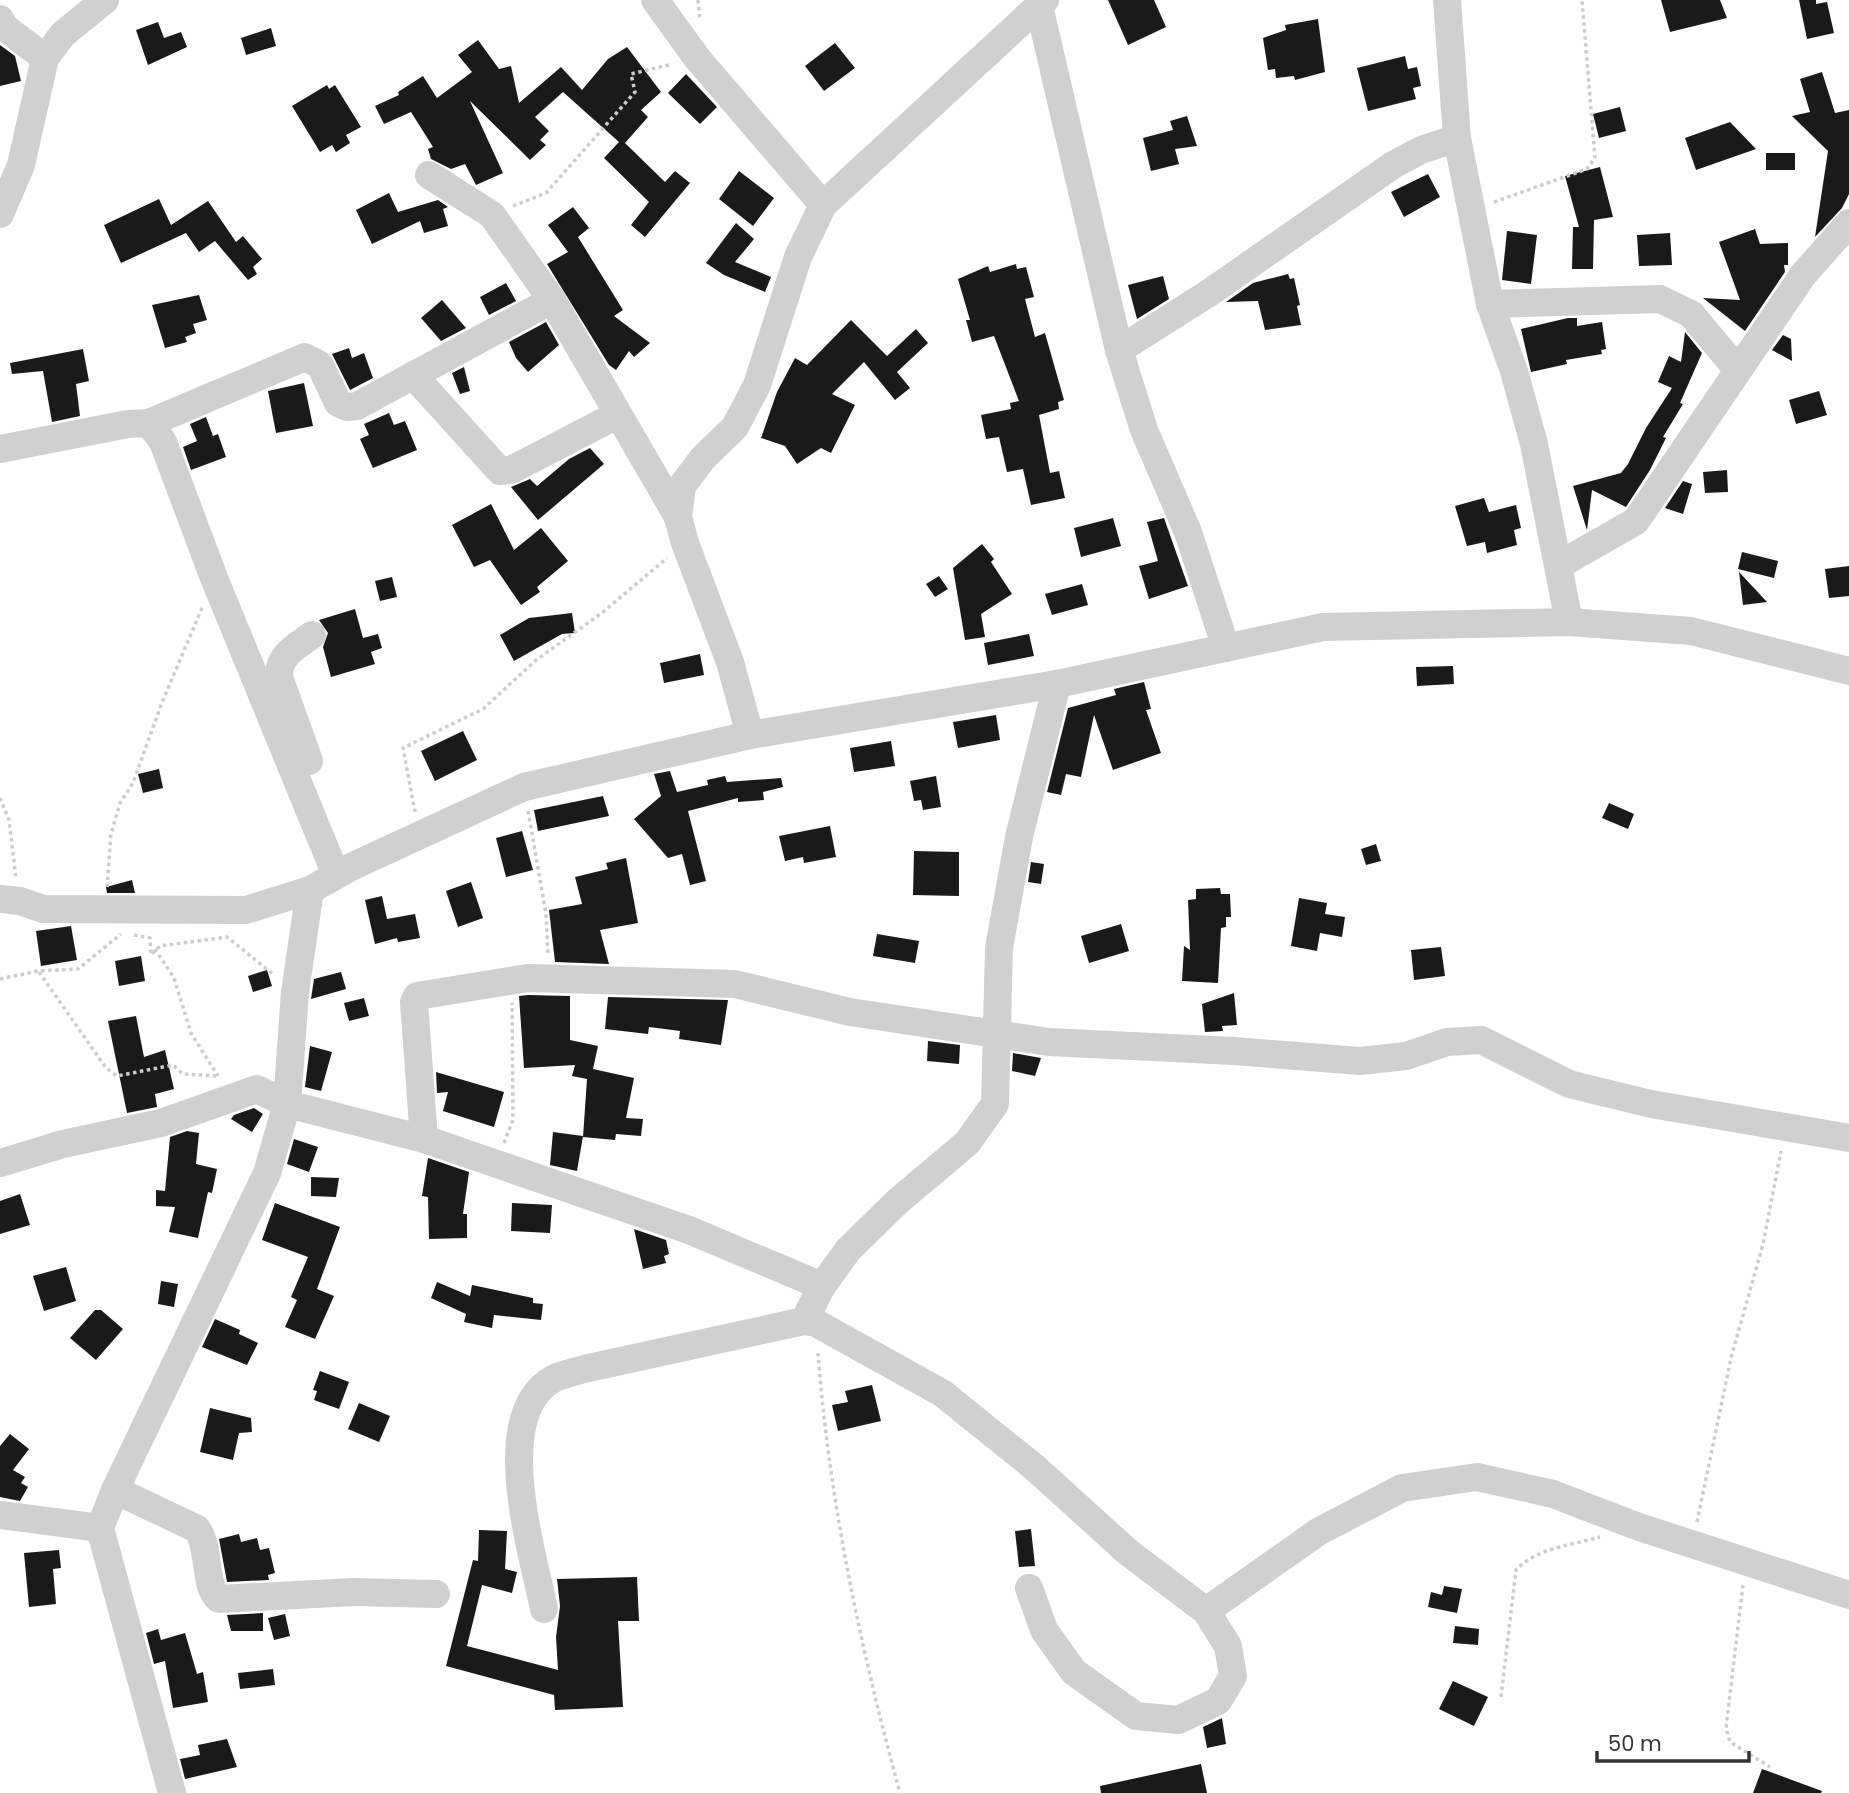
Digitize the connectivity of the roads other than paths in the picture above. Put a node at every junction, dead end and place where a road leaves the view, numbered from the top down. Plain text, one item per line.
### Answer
1 (104, 0) edge
2 (655, 0) edge
3 (1447, 0) edge
4 (1042, 3) edge
5 (0, 19) edge
6 (45, 58) junction
7 (1457, 138) junction
8 (429, 175) dead end
9 (823, 205) junction
10 (0, 214) edge
11 (1849, 223) edge
12 (552, 300) junction
13 (1490, 304) junction
14 (1119, 350) junction
15 (1737, 369) junction
16 (413, 375) junction
17 (617, 415) junction
18 (149, 423) junction
19 (0, 449) edge
20 (681, 530) junction
21 (1559, 565) junction
22 (1569, 622) junction
23 (312, 635) dead end
24 (1226, 648) junction
25 (1849, 671) edge
26 (1057, 684) junction
27 (750, 735) junction
28 (344, 871) junction
29 (310, 890) junction
30 (10, 900) edge
31 (995, 1034) junction
32 (287, 1104) junction
33 (1849, 1138) edge
34 (425, 1139) junction
35 (0, 1163) edge
36 (822, 1286) junction
37 (810, 1322) junction
38 (115, 1490) junction
39 (0, 1515) edge
40 (100, 1528) junction
41 (1028, 1588) dead end
42 (436, 1594) dead end
43 (1849, 1595) edge
44 (544, 1609) dead end
45 (1206, 1611) junction
46 (172, 1793) edge

1 - 6 street
2 - 9 street
3 - 7 street
4 - 9 street
4 - 14 street
5 - 6 street
6 - 10 street
7 - 13 street
7 - 14 street
8 - 12 street
9 - 20 street
11 - 15 street
12 - 16 street
12 - 17 street
13 - 15 street
13 - 21 street
14 - 24 street
15 - 21 street
16 - 17 street
16 - 18 street
17 - 20 street
18 - 19 street
18 - 28 street
20 - 27 street
21 - 22 street
22 - 24 street
22 - 25 street
23 - 28 street
24 - 26 street
26 - 27 street
26 - 31 street
27 - 28 street
28 - 29 street
29 - 30 street
29 - 32 street
31 - 33 street
31 - 34 street
31 - 36 street
32 - 34 street
32 - 35 street
32 - 38 street
34 - 36 street
36 - 37 street
37 - 44 street
37 - 45 street
38 - 40 street
38 - 42 street
39 - 40 street
40 - 46 street
41 - 45 street
43 - 45 street

